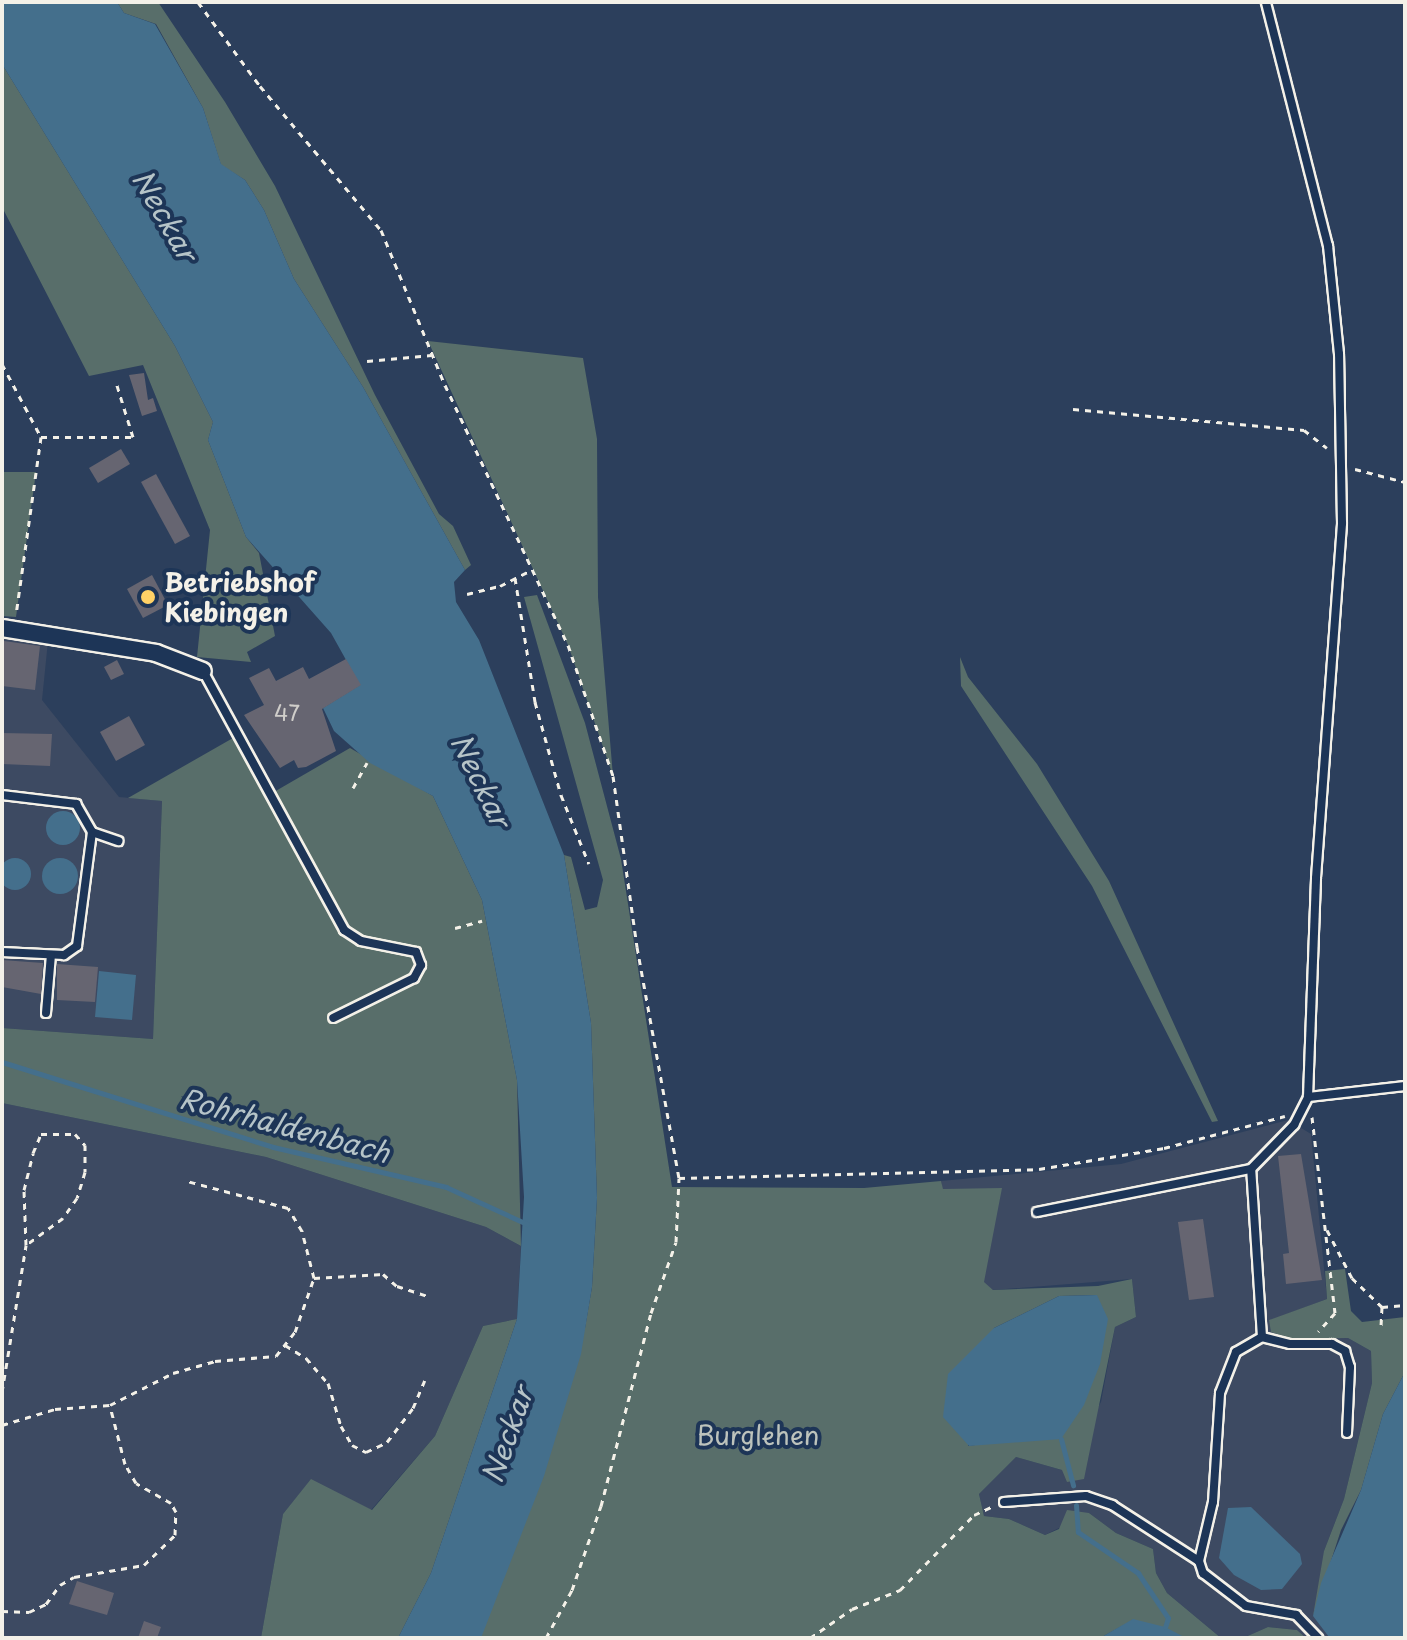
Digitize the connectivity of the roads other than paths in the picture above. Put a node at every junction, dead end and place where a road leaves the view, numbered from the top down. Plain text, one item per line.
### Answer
1 (1266, 2) edge
2 (8, 630) edge
3 (203, 671) joint
4 (2, 795) edge
5 (92, 832) junction
6 (118, 841) dead end
7 (2, 952) edge
8 (51, 955) junction
9 (46, 1013) dead end
10 (333, 1018) dead end
11 (1405, 1086) edge
12 (1308, 1097) junction
13 (1251, 1169) junction
14 (1037, 1212) dead end
15 (1262, 1337) junction
16 (1347, 1433) dead end
17 (1004, 1502) road end
18 (1199, 1561) junction
19 (1318, 1638) edge

1 - 12 lane
2 - 3 street
3 - 10 lane
4 - 5 lane
5 - 6 lane
5 - 8 lane
7 - 8 lane
8 - 9 lane
11 - 12 lane
12 - 13 lane
13 - 14 lane
13 - 15 lane
15 - 16 lane
15 - 18 lane
17 - 18 lane
18 - 19 lane

